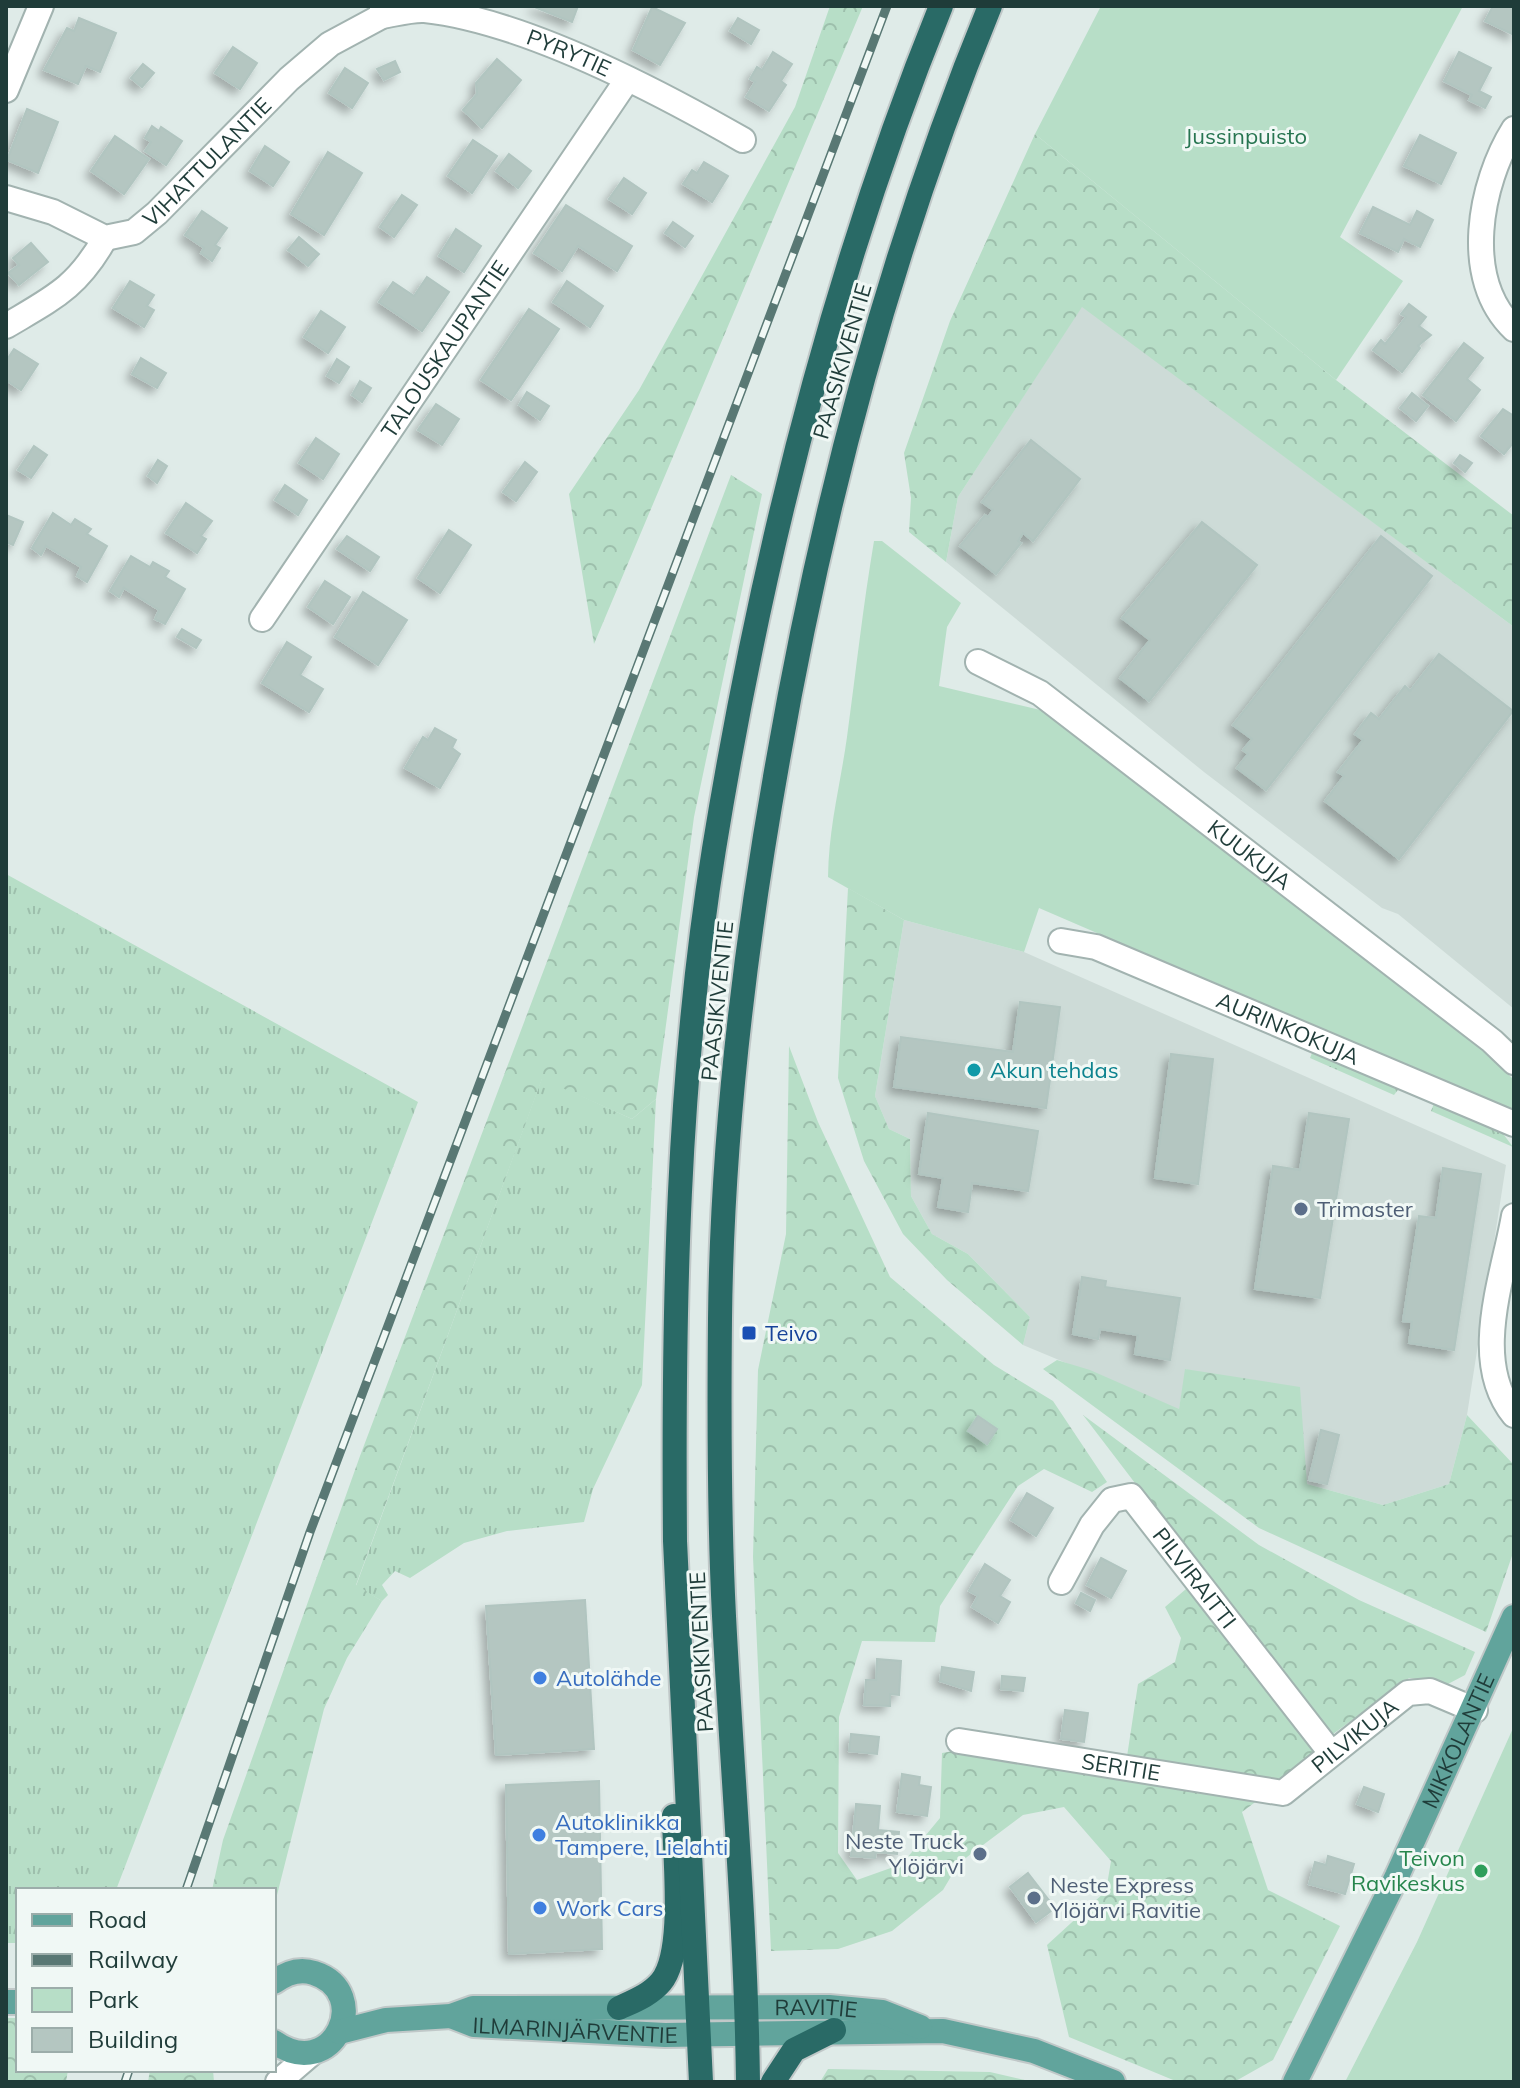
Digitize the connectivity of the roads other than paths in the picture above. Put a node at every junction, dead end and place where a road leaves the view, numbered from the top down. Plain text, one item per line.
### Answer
1 (41, 6) edge
2 (941, 6) edge
3 (990, 6) edge
4 (382, 11) edge
5 (627, 80) junction
6 (6, 90) edge
7 (1514, 129) edge
8 (743, 140) dead end
9 (6, 198) edge
10 (105, 238) junction
11 (6, 326) edge
12 (1514, 329) edge
13 (262, 619) dead end
14 (978, 662) dead end
15 (1061, 941) dead end
16 (1514, 1062) edge
17 (1514, 1124) edge
18 (1514, 1216) edge
19 (1514, 1415) edge
20 (1061, 1582) dead end
21 (1514, 1617) edge
22 (1475, 1710) junction
23 (959, 1741) dead end
24 (1331, 1753) junction
25 (687, 1765) junction
26 (1283, 1793) joint
27 (276, 1981) edge
28 (342, 2000) junction
29 (745, 2007) junction
30 (619, 2008) junction
31 (699, 2009) junction
32 (451, 2016) junction
33 (386, 2020) junction
34 (834, 2030) junction
35 (930, 2030) junction
36 (339, 2032) junction
37 (746, 2033) junction
38 (700, 2034) junction
39 (276, 2044) edge
40 (313, 2052) junction
41 (277, 2082) edge
42 (701, 2082) edge
43 (748, 2082) edge
44 (773, 2082) edge
45 (1113, 2082) edge
46 (1295, 2082) edge

1 - 6 street
2 - 25 highway, PAASIKIVENTIE
3 - 29 highway, PAASIKIVENTIE
4 - 5 street, PYRYTIE
4 - 10 street, VIHATTULANTIE
5 - 8 street, PYRYTIE
5 - 13 street, TALOUSKAUPANTIE
7 - 12 street
9 - 10 street
10 - 11 street
14 - 16 street, KUUKUJA
15 - 17 street, AURINKOKUJA
18 - 19 street
20 - 24 street, PILVIRAITTI
21 - 22 main road, MIKKOLANTIE
22 - 24 street, PILVIKUJA
22 - 46 main road, MIKKOLANTIE
23 - 26 street, SERITIE
24 - 26 street, PILVIKUJA
25 - 30 highway
25 - 31 highway, PAASIKIVENTIE
27 - 28 main road, ILMARINJÄRVENTIE
28 - 33 main road, ILMARINJÄRVENTIE
28 - 36 main road
29 - 31 main road, RAVITIE
29 - 35 main road, RAVITIE
29 - 37 highway, PAASIKIVENTIE
30 - 31 main road, ILMARINJÄRVENTIE
30 - 32 main road, ILMARINJÄRVENTIE
31 - 38 highway, PAASIKIVENTIE
32 - 33 main road, ILMARINJÄRVENTIE
32 - 38 main road, ILMARINJÄRVENTIE
33 - 36 main road, ILMARINJÄRVENTIE
34 - 35 main road, RAVITIE
34 - 37 main road, RAVITIE
34 - 44 highway
35 - 45 main road, RAVITIE
36 - 40 main road
37 - 38 main road, RAVITIE
37 - 43 highway, PAASIKIVENTIE
38 - 42 highway, PAASIKIVENTIE
39 - 40 main road
40 - 41 street

